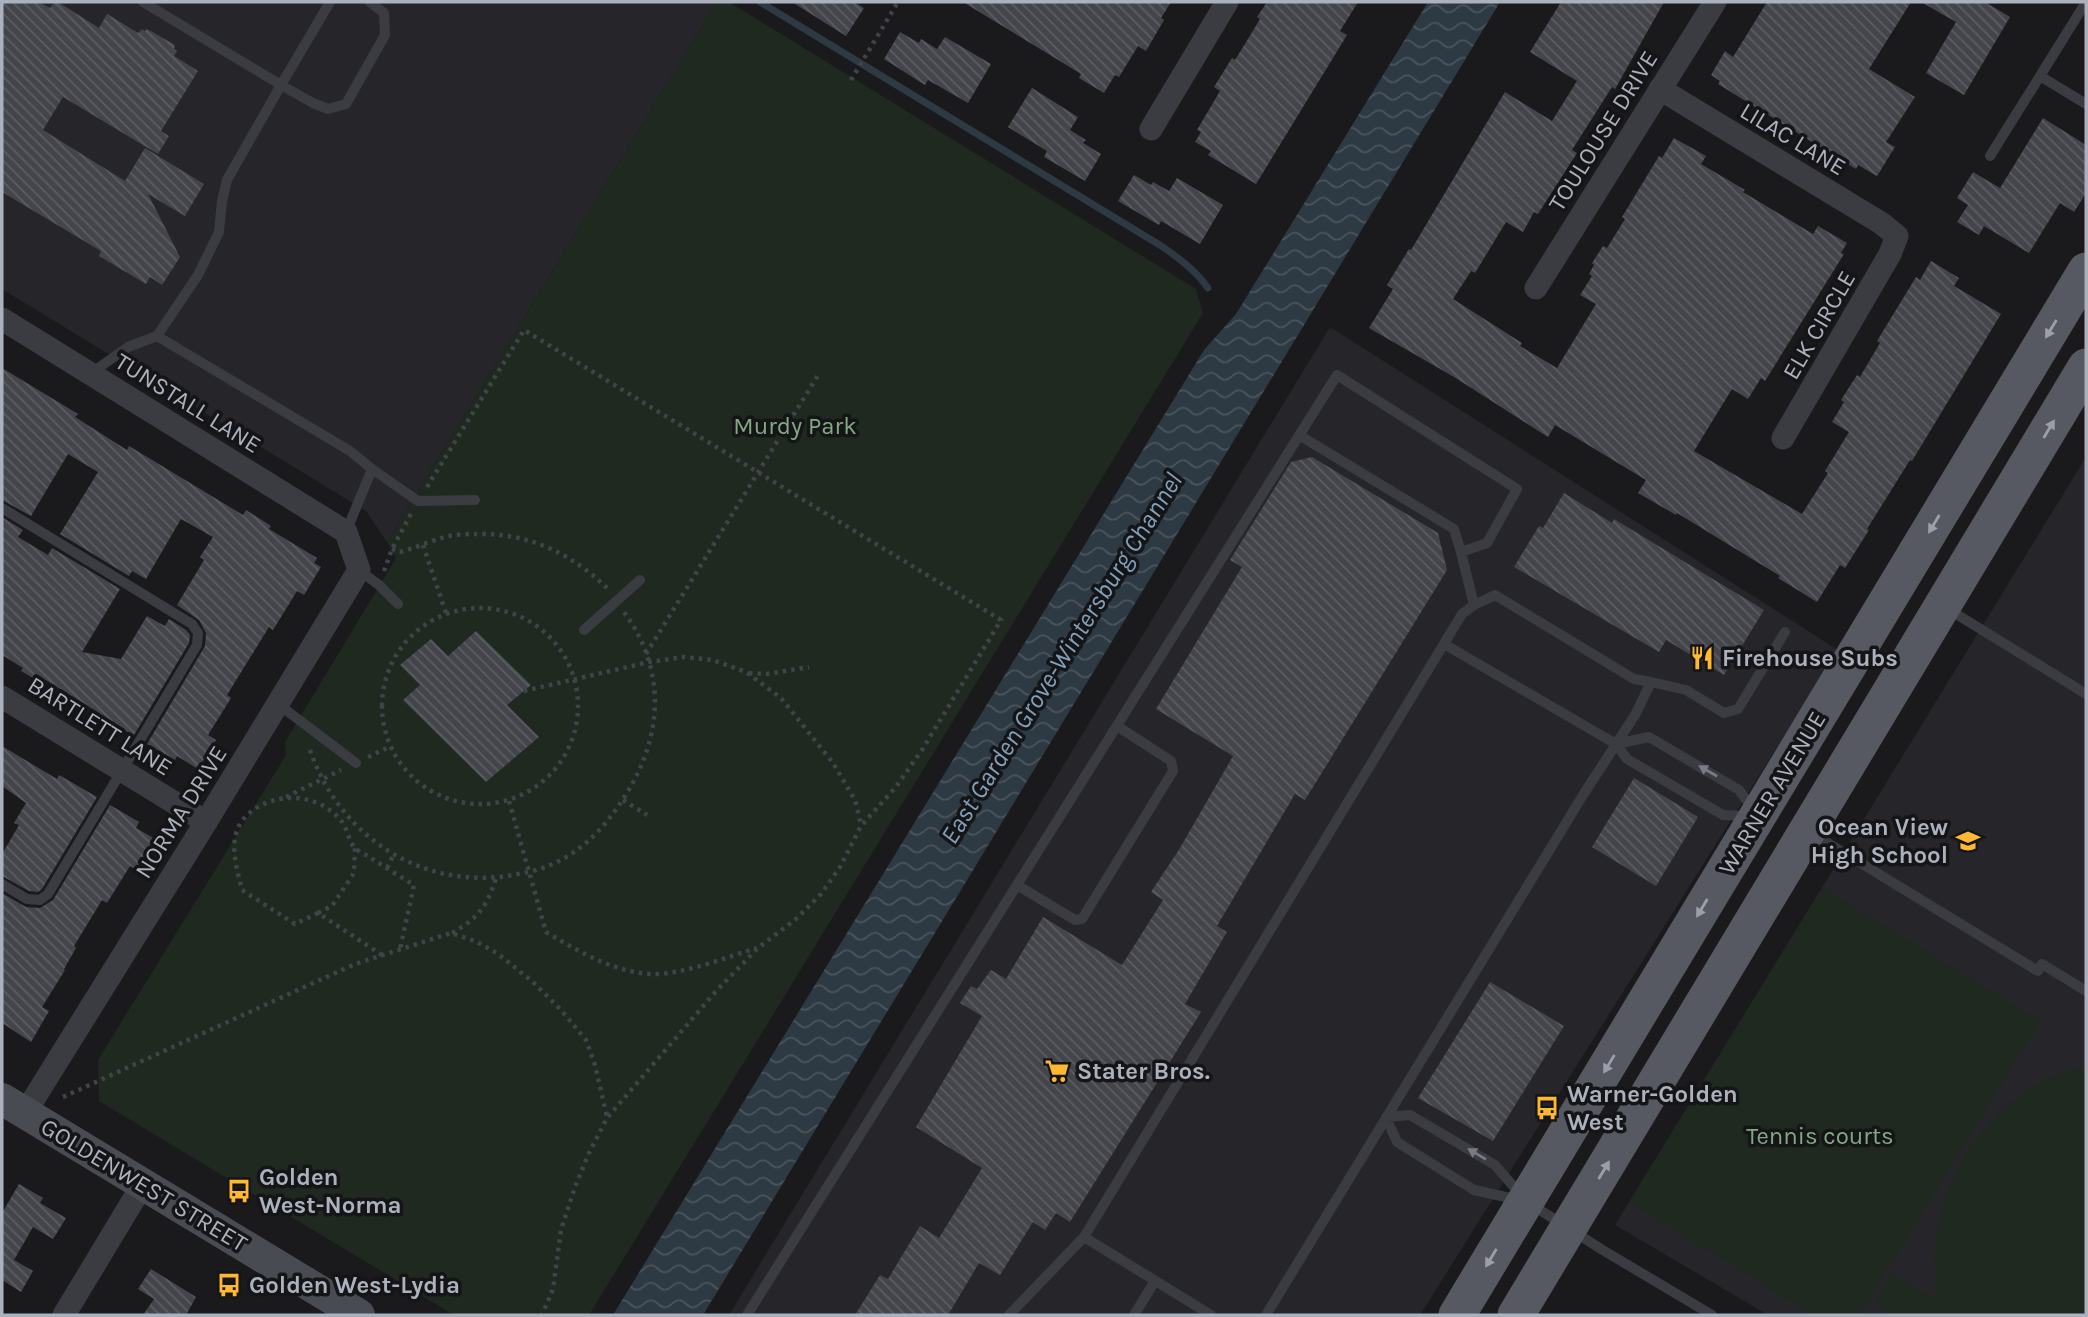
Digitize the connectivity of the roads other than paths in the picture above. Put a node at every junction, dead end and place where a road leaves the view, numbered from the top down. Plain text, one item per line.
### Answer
1 (143, 2) edge
2 (330, 2) edge
3 (370, 2) edge
4 (1227, 2) edge
5 (1715, 2) edge
6 (2086, 2) edge
7 (2040, 76) junction
8 (281, 85) junction
9 (1660, 89) junction
10 (2086, 104) edge
11 (1151, 129) dead end
12 (1990, 156) dead end
13 (1897, 236) joint
14 (2086, 271) edge
15 (1536, 288) dead end
16 (2, 319) edge
17 (157, 336) junction
18 (2086, 368) edge
19 (90, 374) junction
20 (2000, 415) junction
21 (1299, 435) junction
22 (1783, 438) dead end
23 (372, 469) junction
24 (475, 500) dead end
25 (2, 508) edge
26 (346, 532) junction
27 (1461, 551) junction
28 (359, 570) junction
29 (640, 580) dead end
30 (398, 604) dead end
31 (1474, 605) junction
32 (1943, 606) junction
33 (584, 630) dead end
34 (1785, 632) dead end
35 (1444, 644) junction
36 (1651, 682) junction
37 (2086, 694) edge
38 (2, 697) edge
39 (278, 704) junction
40 (1878, 714) junction
41 (1116, 726) junction
42 (1809, 730) junction
43 (1616, 744) junction
44 (356, 763) road end
45 (123, 771) junction
46 (1758, 816) junction
47 (206, 822) junction
48 (1808, 830) junction
49 (2, 884) edge
50 (1017, 885) junction
51 (1719, 977) junction
52 (2086, 990) edge
53 (14, 1106) edge
54 (1386, 1117) junction
55 (143, 1184) junction
56 (1526, 1201) junction
57 (1568, 1228) junction
58 (1084, 1237) junction
59 (1156, 1281) junction
60 (1707, 1314) edge
61 (64, 1315) edge
62 (359, 1315) edge
63 (747, 1315) edge
64 (1009, 1315) edge
65 (1135, 1315) edge
66 (1211, 1315) edge
67 (1266, 1315) edge
68 (1457, 1315) edge
69 (1516, 1315) edge

1 - 8 lane
2 - 8 lane
3 - 8 lane
4 - 11 street
5 - 9 street, TOULOUSE DRIVE
6 - 7 lane
7 - 10 lane
7 - 12 lane
8 - 17 lane
9 - 13 street, LILAC LANE
9 - 15 street, TOULOUSE DRIVE
13 - 22 street, ELK CIRCLE
14 -> 20 main road, WARNER AVENUE
16 - 19 street, TUNSTALL LANE
17 - 19 lane
17 - 23 lane
32 -> 18 main road, WARNER AVENUE
19 - 26 street, TUNSTALL LANE
20 - 32 main road
20 -> 42 main road, WARNER AVENUE
21 - 27 lane
21 - 27 lane
21 - 41 lane
23 - 24 lane
23 - 26 lane
25 - 45 lane
26 - 28 street
27 - 31 lane
28 - 30 lane
28 - 39 street, NORMA DRIVE
29 - 33 lane
31 - 35 lane
31 - 36 lane
32 - 37 lane
32 - 40 main road, WARNER AVENUE
32 - 42 main road
34 - 36 lane
35 - 43 lane
35 - 58 lane
36 - 43 lane
38 - 45 street, BARTLETT LANE
39 - 44 lane
39 - 47 street, NORMA DRIVE
40 - 46 main road
40 - 48 main road, WARNER AVENUE
41 - 50 lane
41 - 50 lane
42 - 46 main road, WARNER AVENUE
43 - 46 lane
46 -> 43 lane
43 - 54 lane
45 - 47 street, BARTLETT LANE
45 - 49 lane
46 - 51 main road
46 -> 56 main road, WARNER AVENUE
47 - 53 street, NORMA DRIVE
48 - 51 main road, WARNER AVENUE
48 - 52 lane
50 - 63 lane
57 -> 51 main road, WARNER AVENUE
53 - 55 main road, GOLDENWEST STREET
56 -> 54 lane
54 - 56 lane
54 - 67 lane
55 - 61 street
55 - 62 main road, GOLDENWEST STREET
56 - 57 lane
56 -> 68 main road, WARNER AVENUE
57 - 60 lane
57 - 69 main road, WARNER AVENUE
58 - 59 lane
58 - 64 lane
59 - 65 lane
59 - 66 lane

